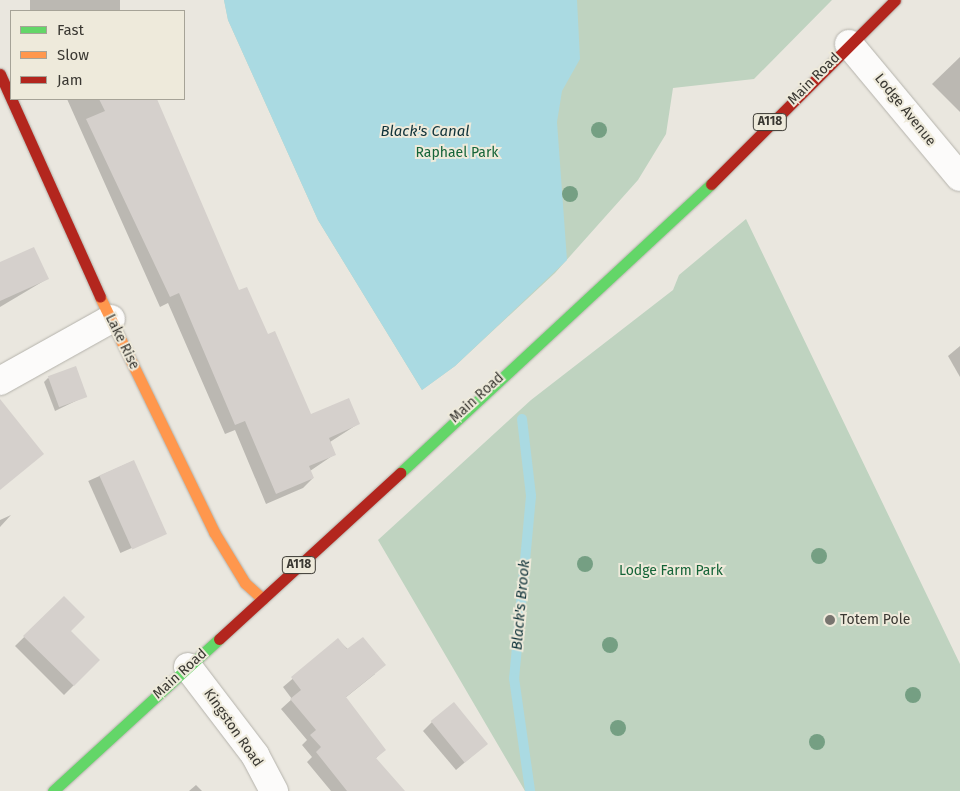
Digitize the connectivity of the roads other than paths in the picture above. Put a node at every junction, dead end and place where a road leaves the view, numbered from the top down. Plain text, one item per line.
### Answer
1 (895, 0) edge
2 (849, 44) junction
3 (0, 74) edge
4 (10, 96) edge
5 (12, 100) edge
6 (960, 177) edge
7 (111, 319) junction
8 (0, 381) edge
9 (263, 599) junction
10 (188, 667) junction
11 (53, 791) edge
12 (274, 791) edge

1 - 2 main road, Main Road / A118
2 - 6 street, Lodge Avenue
2 - 9 main road, Main Road / A118
3 - 4 main road, Lake Rise
5 - 7 main road, Lake Rise
7 - 8 street
7 - 9 main road, Lake Rise
9 - 10 main road, Main Road / A118
10 - 11 main road, Main Road / A118
10 - 12 street, Kingston Road

